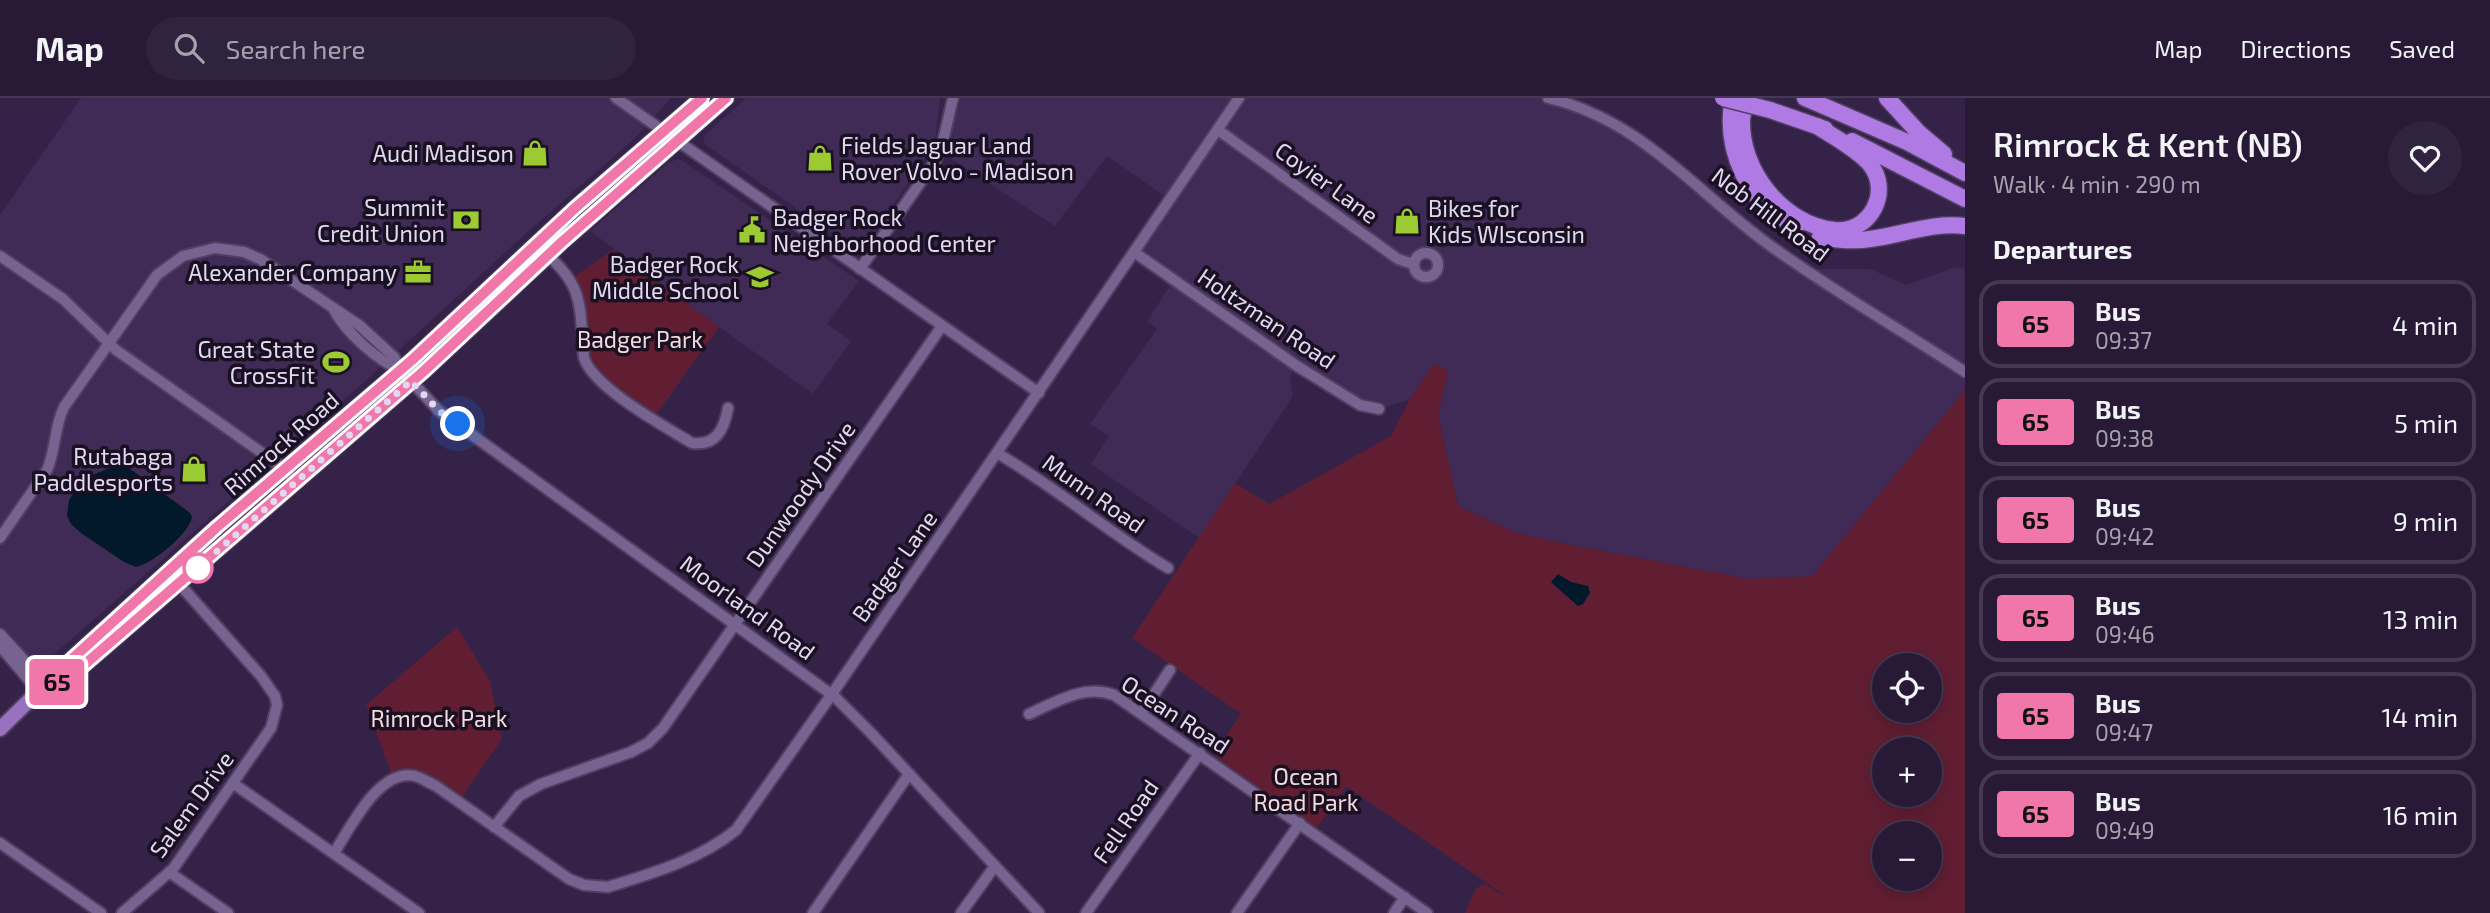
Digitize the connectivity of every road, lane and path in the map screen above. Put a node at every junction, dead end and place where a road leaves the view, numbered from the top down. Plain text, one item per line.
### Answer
1 (616, 98) edge
2 (702, 98) edge
3 (726, 98) edge
4 (953, 98) edge
5 (1239, 98) edge
6 (1548, 98) edge
7 (1723, 98) edge
8 (1733, 98) edge
9 (1746, 98) edge
10 (1805, 98) edge
11 (1887, 98) edge
12 (1817, 126) junction
13 (1217, 130) junction
14 (670, 136) junction
15 (1963, 172) edge
16 (1965, 199) edge
17 (1965, 226) edge
18 (536, 244) junction
19 (1134, 252) junction
20 (548, 255) junction
21 (0, 256) edge
22 (1413, 264) dead end
23 (860, 269) junction
24 (942, 326) junction
25 (108, 344) junction
26 (401, 370) junction
27 (1965, 372) edge
28 (411, 381) junction
29 (1039, 393) junction
30 (728, 408) dead end
31 (1379, 409) dead end
32 (998, 453) junction
33 (285, 471) junction
34 (297, 482) junction
35 (0, 538) edge
36 (1168, 568) dead end
37 (170, 572) junction
38 (179, 584) junction
39 (736, 625) junction
40 (0, 634) edge
41 (0, 646) edge
42 (1170, 670) dead end
43 (43, 688) junction
44 (832, 694) junction
45 (1142, 712) junction
46 (1029, 714) dead end
47 (0, 729) edge
48 (1199, 753) junction
49 (909, 774) junction
50 (234, 783) junction
51 (1300, 823) junction
52 (494, 827) junction
53 (0, 843) edge
54 (334, 853) junction
55 (995, 866) junction
56 (170, 872) junction
57 (1405, 897) junction
58 (101, 913) edge
59 (122, 913) edge
60 (228, 913) edge
61 (419, 913) edge
62 (813, 913) edge
63 (961, 913) edge
64 (1039, 913) edge
65 (1086, 913) edge
66 (1237, 913) edge
67 (1394, 913) edge
68 (1427, 913) edge

1 - 14 street
2 - 14 main road, Rimrock Road
3 - 14 main road, Rimrock Road
4 - 23 street
5 - 13 street, Badger Lane
6 - 27 street, Nob Hill Road
7 - 12 highway, bridge
8 - 17 highway
9 - 12 highway
10 - 15 highway
11 - 15 highway
12 - 16 highway
13 - 19 street, Badger Lane
13 - 22 street, Coyier Lane
14 - 18 main road, Rimrock Road
14 - 20 main road, Rimrock Road
14 - 23 street
18 - 20 street
18 - 26 main road, Rimrock Road
19 - 29 street, Badger Lane
19 - 31 street, Holtzman Road
20 - 28 main road, Rimrock Road
20 - 30 street
21 - 25 street
23 - 24 street
24 - 29 street
24 - 39 street, Dunwoody Drive
25 - 26 street, Moorland Road
25 - 33 street
25 - 35 street, Moorland Road
26 - 28 street, Moorland Road
26 - 33 main road, Rimrock Road
28 - 34 main road, Rimrock Road
28 - 39 street, Moorland Road
29 - 32 street, Badger Lane
32 - 36 street, Munn Road
32 - 44 street, Badger Lane
33 - 34 street
33 - 37 main road, Rimrock Road
34 - 38 main road, Rimrock Road
37 - 38 street
37 - 43 main road, Rimrock Road
38 - 43 main road, Rimrock Road
38 - 50 street, Salem Drive
39 - 44 street, Moorland Road
39 - 52 street, Dunwoody Drive
40 - 43 street
41 - 43 street
42 - 45 street
43 - 47 main road, Rimrock Road
44 - 49 street, Moorland Road
44 - 52 street, Badger Lane
45 - 46 street, Ocean Road
45 - 48 street, Ocean Road
48 - 51 street, Ocean Road
48 - 65 street, Fell Road
49 - 55 street, Moorland Road
49 - 62 street
50 - 54 street
50 - 56 street, Salem Drive
51 - 57 street, Ocean Road
51 - 66 street
52 - 54 street, Badger Lane
53 - 58 street
54 - 61 street
55 - 63 street
55 - 64 street, Moorland Road
56 - 59 street, Salem Drive
56 - 60 street
57 - 67 street
57 - 68 street, Ocean Road

